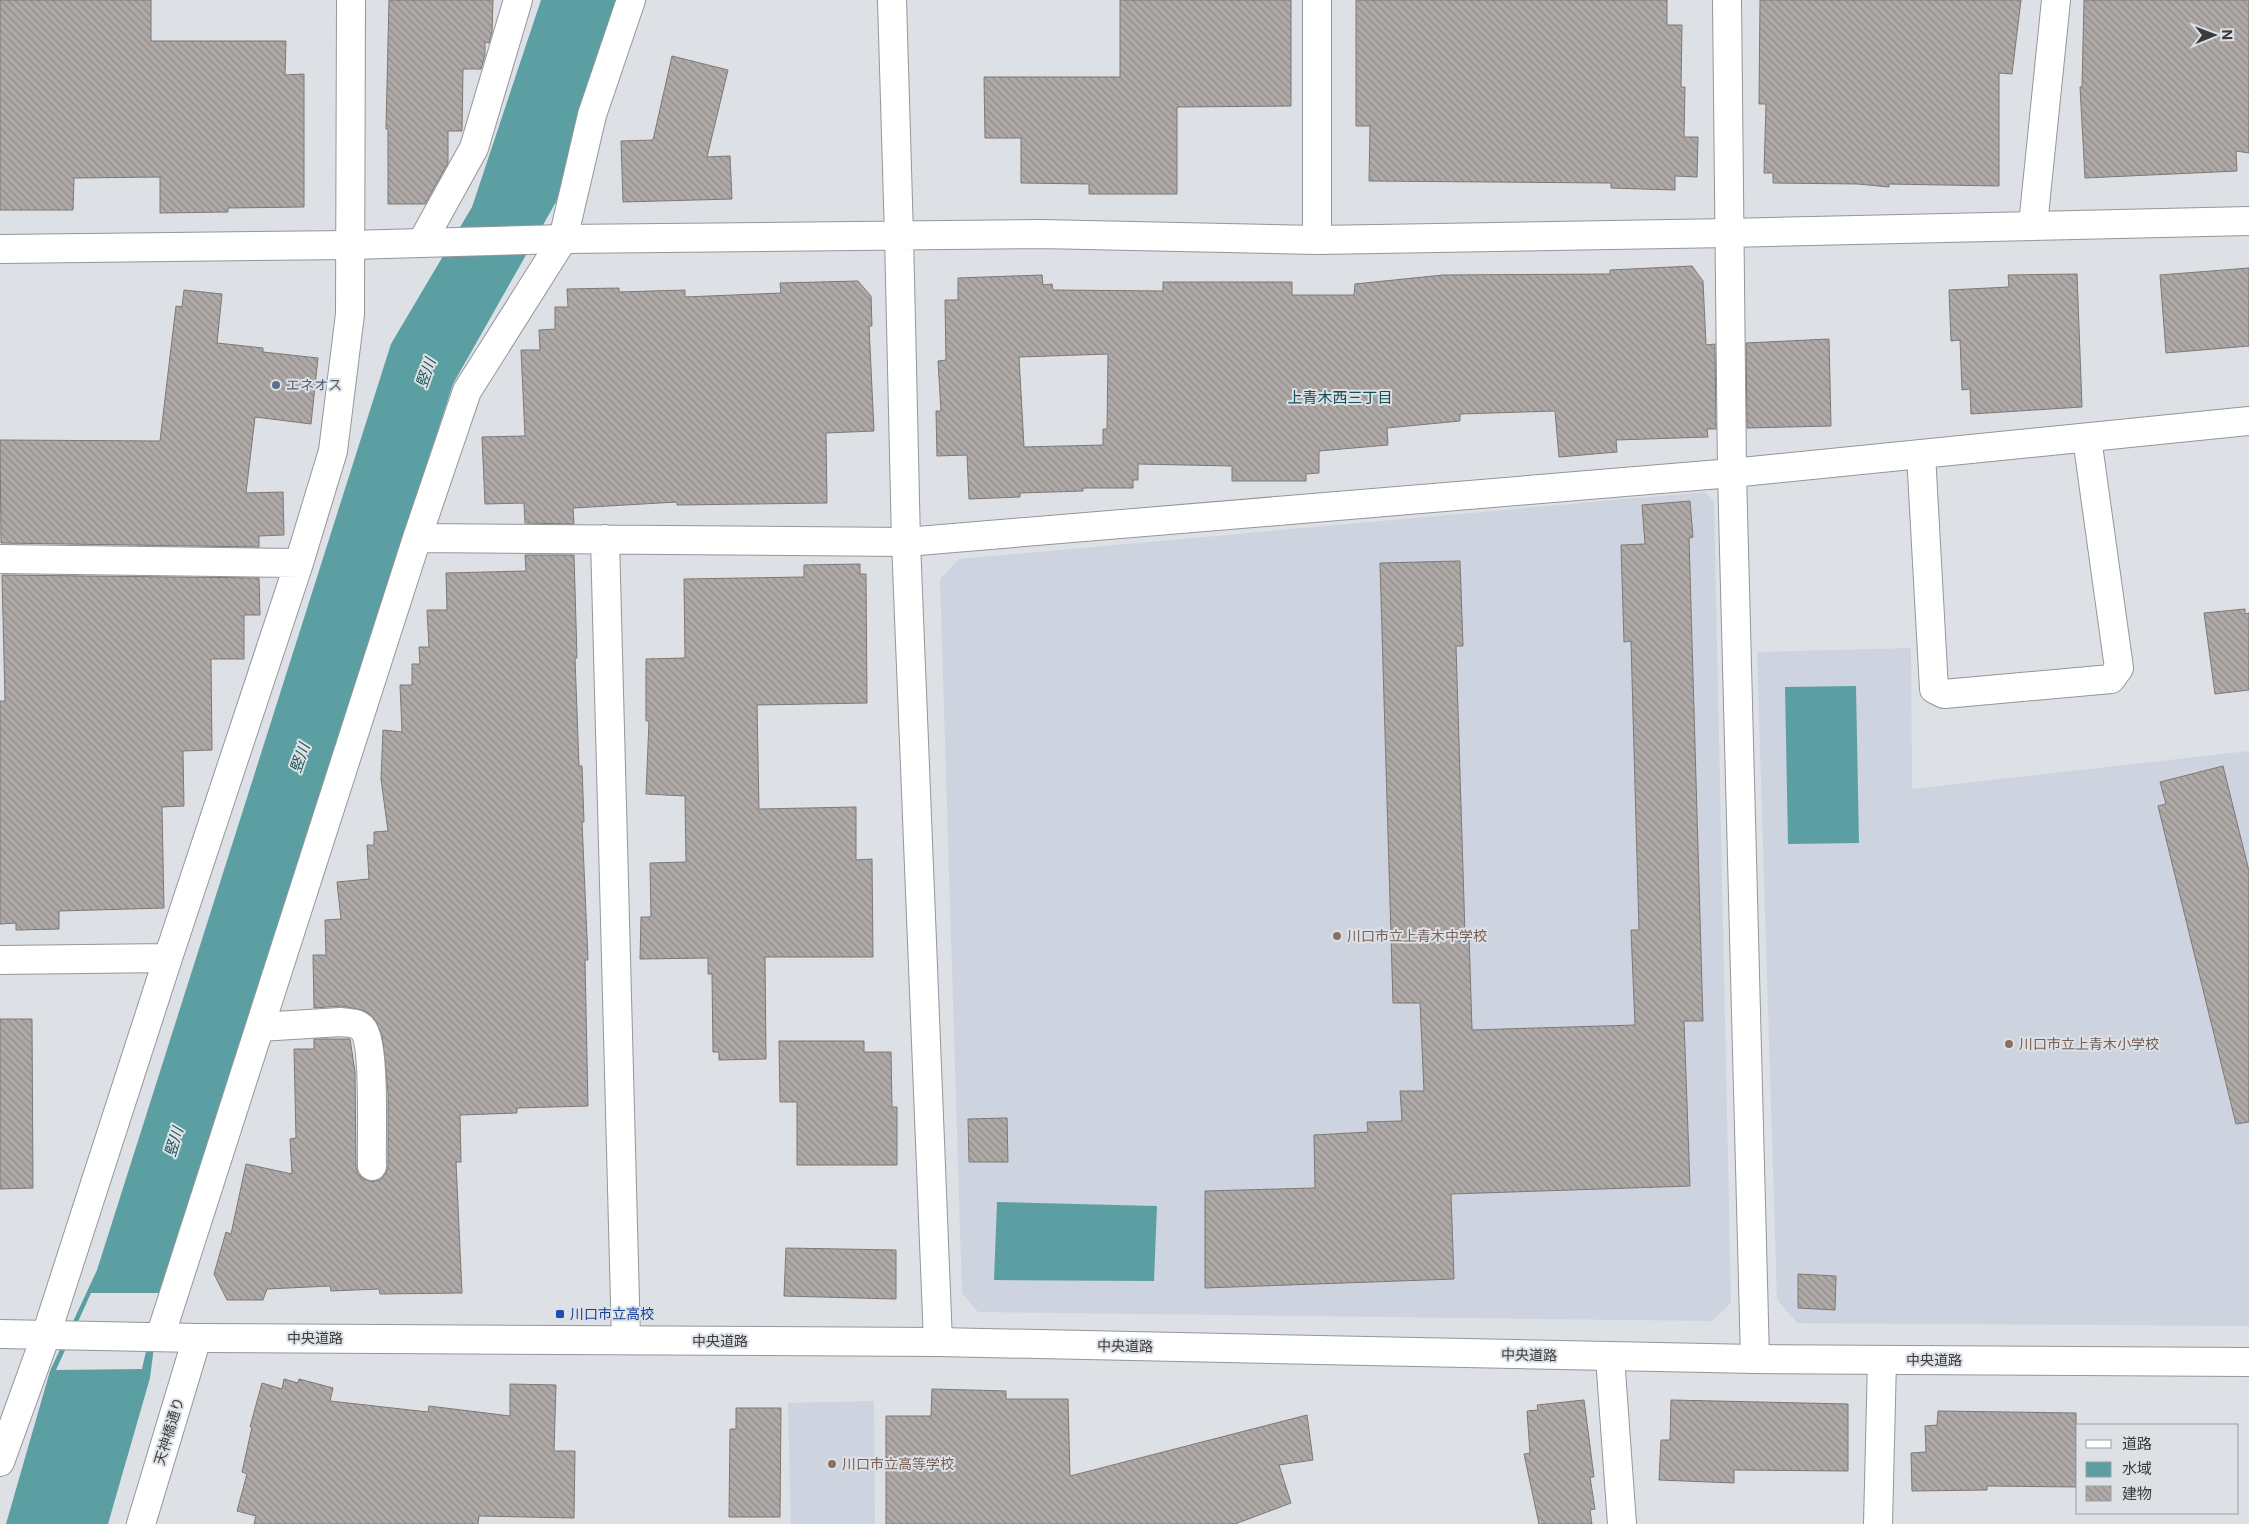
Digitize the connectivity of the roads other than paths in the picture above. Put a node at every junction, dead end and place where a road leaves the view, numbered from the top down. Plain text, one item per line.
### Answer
1 (351, 0) edge
2 (518, 0) edge
3 (631, 0) edge
4 (892, 0) edge
5 (1317, 0) edge
6 (1728, 0) edge
7 (2056, 0) edge
8 (2249, 221) edge
9 (2033, 225) junction
10 (1728, 234) junction
11 (900, 236) junction
12 (563, 239) junction
13 (1317, 240) junction
14 (422, 242) junction
15 (350, 245) junction
16 (0, 249) edge
17 (2249, 422) edge
18 (2087, 438) junction
19 (1921, 454) junction
20 (1732, 473) junction
21 (417, 538) junction
22 (605, 539) junction
23 (906, 542) junction
24 (0, 559) edge
25 (299, 563) junction
26 (168, 958) junction
27 (0, 960) edge
28 (260, 1027) junction
29 (372, 1166) dead end
30 (0, 1334) edge
31 (55, 1335) junction
32 (160, 1337) junction
33 (196, 1338) junction
34 (626, 1340) junction
35 (938, 1342) junction
36 (1610, 1357) junction
37 (1755, 1359) junction
38 (1882, 1360) junction
39 (2249, 1362) edge
40 (0, 1462) edge
41 (140, 1524) edge
42 (1622, 1524) edge
43 (1878, 1524) edge

1 - 15 street
2 - 14 street
3 - 12 street
4 - 11 street
5 - 13 street
6 - 10 street
7 - 9 street
8 - 9 street
9 - 10 street
10 - 13 street
10 - 20 street
11 - 12 street
11 - 13 street
11 - 23 street
12 - 14 street
12 - 21 street
14 - 15 street
15 - 16 street
15 - 25 street
17 - 18 street
18 - 19 street
18 - 19 street
19 - 20 street
20 - 23 street
20 - 37 street
21 - 22 street
21 - 28 street
22 - 23 street
22 - 34 street
23 - 35 street
24 - 25 street
25 - 26 street
26 - 27 street
26 - 31 street
28 - 29 street
28 - 32 street
30 - 31 street, 中央道路
31 - 32 street, 中央道路
31 - 40 street
32 - 33 street, 中央道路
33 - 34 street, 中央道路
33 - 41 street, 天神橋通り
34 - 35 street, 中央道路
35 - 36 street, 中央道路
36 - 37 street, 中央道路
36 - 42 street
37 - 38 street, 中央道路
38 - 39 street, 中央道路
38 - 43 street

